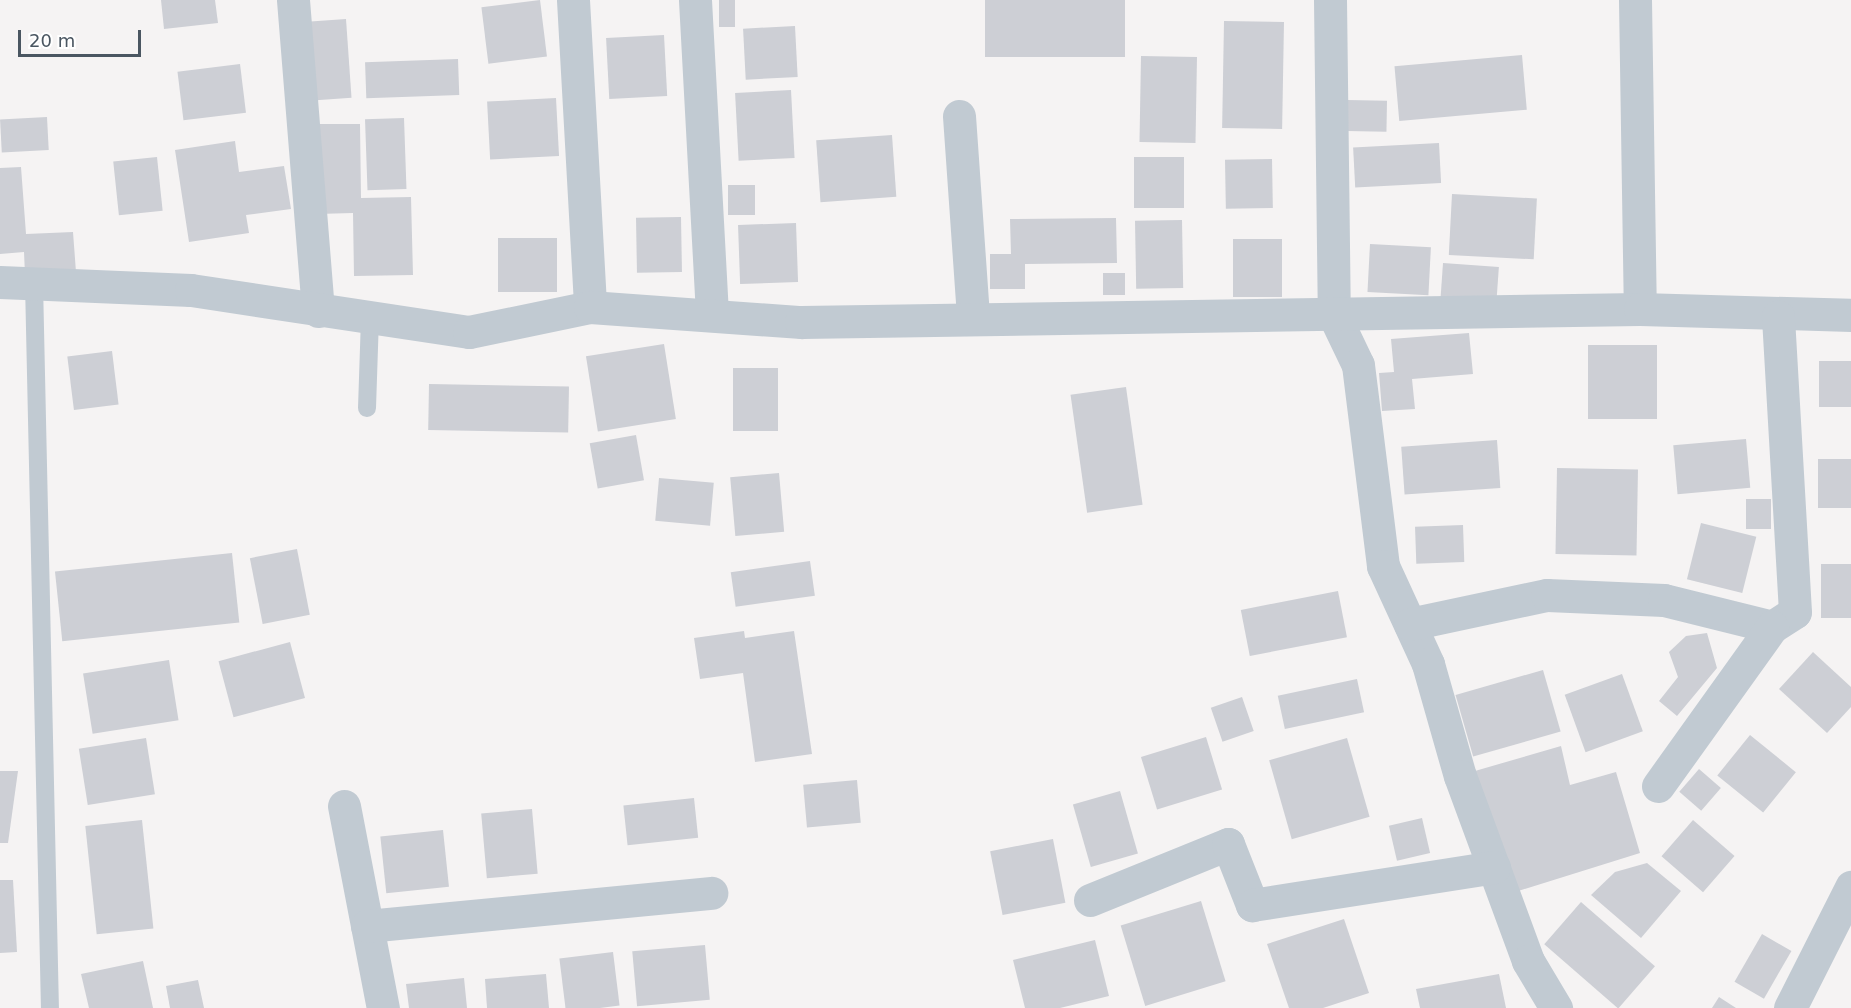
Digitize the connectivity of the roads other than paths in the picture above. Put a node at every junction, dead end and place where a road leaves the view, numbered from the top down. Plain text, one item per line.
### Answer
1 (293, 0) edge
2 (573, 0) edge
3 (694, 0) edge
4 (1330, 0) edge
5 (1635, 0) edge
6 (959, 116) dead end
7 (0, 282) edge
8 (33, 283) junction
9 (590, 307) junction
10 (1640, 309) junction
11 (318, 311) junction
12 (712, 313) junction
13 (1334, 315) junction
14 (1851, 315) edge
15 (973, 316) junction
16 (1778, 316) junction
17 (370, 318) junction
18 (367, 408) dead end
19 (1410, 624) junction
20 (1772, 627) junction
21 (1658, 786) dead end
22 (344, 806) dead end
23 (1494, 867) junction
24 (1851, 887) edge
25 (711, 893) dead end
26 (1090, 900) dead end
27 (367, 926) junction
28 (50, 1008) edge
29 (383, 1008) edge
30 (1556, 1008) edge
31 (1790, 1008) edge

1 - 11 street
2 - 9 street
3 - 12 street
4 - 13 street
5 - 10 street
6 - 15 street
7 - 8 street
8 - 11 street
8 - 28 lane
9 - 12 street
9 - 17 street
10 - 13 street
10 - 16 street
11 - 17 street
12 - 15 street
13 - 15 street
13 - 19 street
14 - 16 street
16 - 20 street
17 - 18 lane
19 - 20 street
19 - 23 street
20 - 21 street
22 - 27 street
23 - 26 street
23 - 30 street
24 - 31 street
25 - 27 street
27 - 29 street

